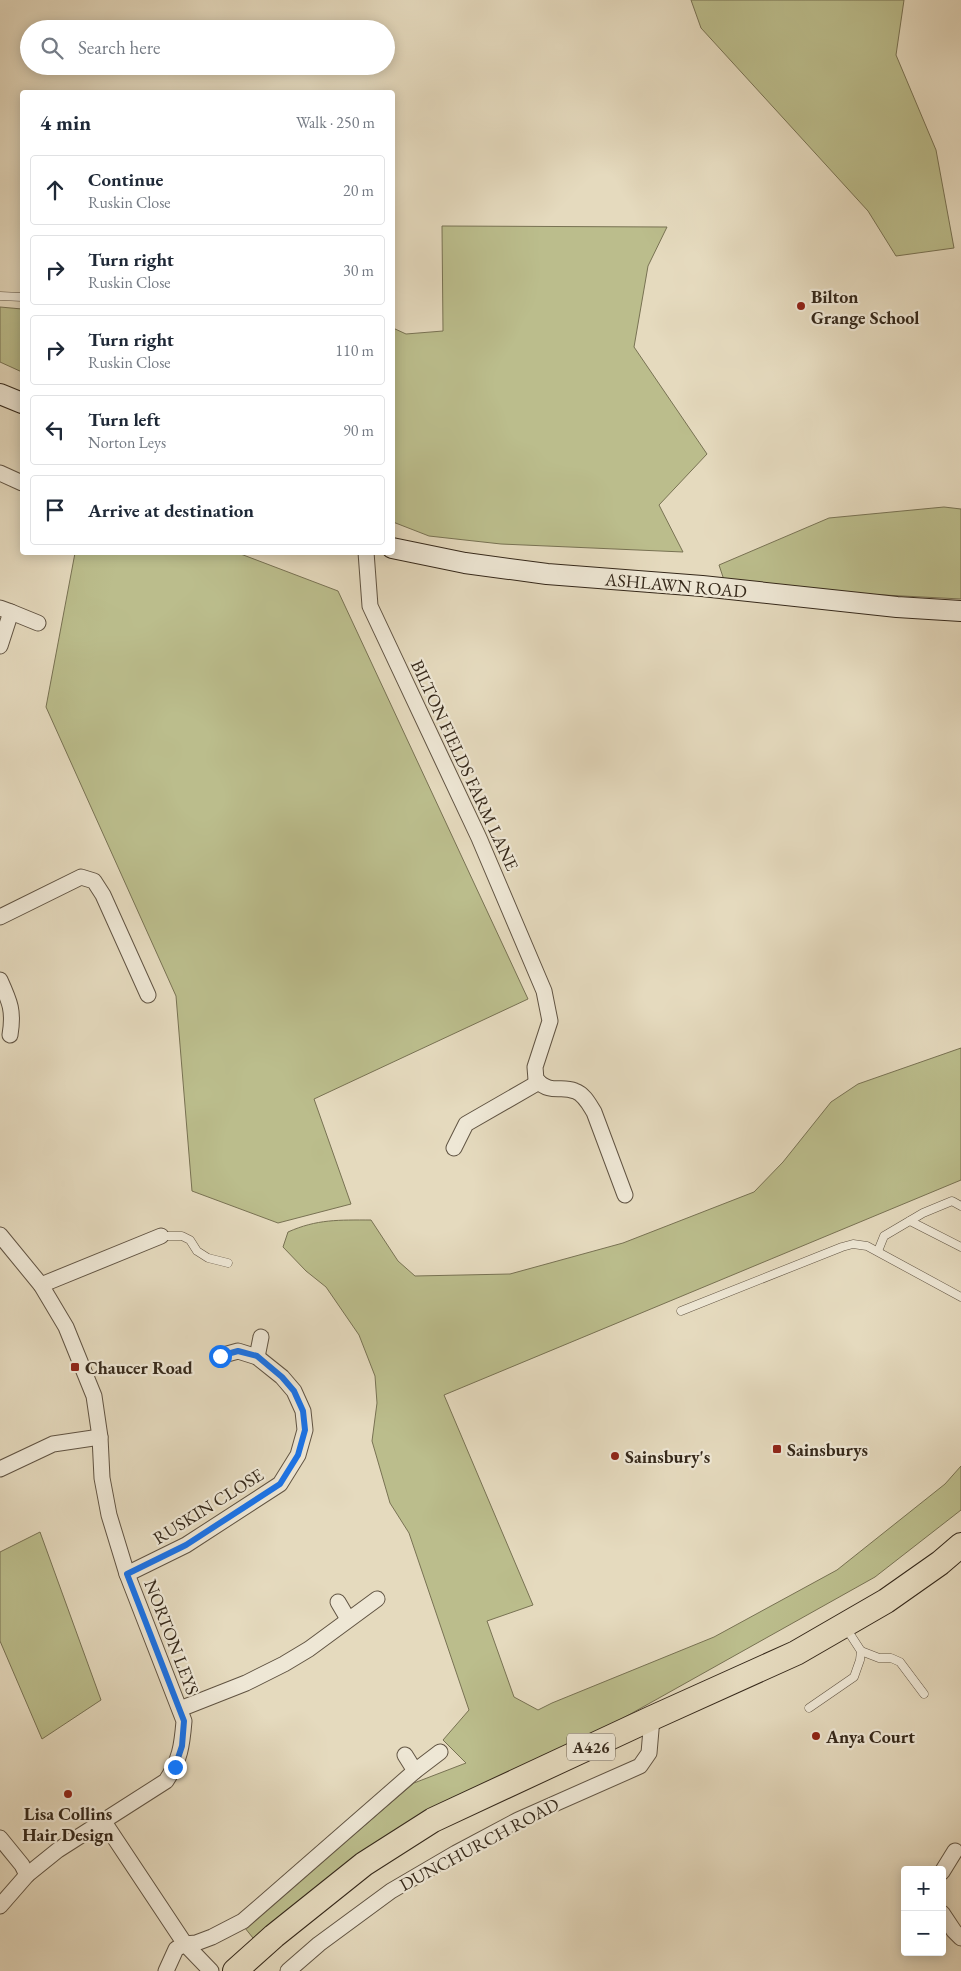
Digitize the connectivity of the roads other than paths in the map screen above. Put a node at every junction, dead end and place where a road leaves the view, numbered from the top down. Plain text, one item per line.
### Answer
1 (0, 296) edge
2 (20, 297) edge
3 (0, 394) edge
4 (20, 402) edge
5 (0, 473) edge
6 (20, 482) edge
7 (395, 549) edge
8 (366, 555) edge
9 (5, 610) edge
10 (961, 611) edge
11 (38, 623) dead end
12 (0, 646) edge
13 (0, 917) edge
14 (0, 980) edge
15 (148, 995) dead end
16 (10, 1036) dead end
17 (539, 1082) junction
18 (454, 1148) dead end
19 (625, 1196) dead end
20 (961, 1206) edge
21 (910, 1221) junction
22 (0, 1235) edge
23 (161, 1236) joint
24 (961, 1247) edge
25 (878, 1251) junction
26 (228, 1263) dead end
27 (41, 1285) junction
28 (961, 1297) edge
29 (681, 1311) dead end
30 (261, 1337) dead end
31 (220, 1356) dead end
32 (257, 1356) junction
33 (100, 1437) junction
34 (0, 1469) edge
35 (961, 1546) edge
36 (127, 1574) junction
37 (377, 1599) dead end
38 (338, 1602) dead end
39 (348, 1619) junction
40 (845, 1626) junction
41 (861, 1651) junction
42 (924, 1694) dead end
43 (809, 1708) dead end
44 (180, 1709) junction
45 (652, 1718) junction
46 (440, 1752) dead end
47 (405, 1755) dead end
48 (416, 1771) junction
49 (104, 1822) junction
50 (0, 1838) edge
51 (958, 1849) edge
52 (946, 1866) edge
53 (27, 1875) junction
54 (0, 1906) edge
55 (946, 1919) edge
56 (961, 1938) edge
57 (185, 1944) junction
58 (166, 1971) edge
59 (211, 1971) edge
60 (235, 1971) edge
61 (288, 1971) edge

1 - 2 lane
3 - 4 main road
5 - 6 street
7 - 10 main road, ASHLAWN ROAD
8 - 17 street, BILTON FIELDS FARM LANE
9 - 11 street
9 - 12 street
13 - 15 street
14 - 16 street
17 - 18 street
17 - 19 street
20 - 21 lane
21 - 24 lane
21 - 25 lane
22 - 27 street, NORTON LEYS
23 - 26 lane
23 - 27 street
25 - 28 lane
25 - 29 lane
27 - 33 street, NORTON LEYS
30 - 32 street
31 - 32 street
32 - 36 street, RUSKIN CLOSE
33 - 34 street
33 - 36 street, NORTON LEYS
35 - 40 highway, DUNCHURCH ROAD / A426
36 - 44 street, NORTON LEYS
37 - 39 street
38 - 39 street
39 - 44 street
40 - 41 lane
40 - 45 highway, DUNCHURCH ROAD / A426
41 - 42 lane
41 - 43 lane
44 - 49 street, NORTON LEYS
45 - 60 highway, DUNCHURCH ROAD / A426
45 - 61 street, DUNCHURCH ROAD
46 - 48 street
47 - 48 street
48 - 57 street
49 - 53 street, NORTON LEYS
49 - 57 street
50 - 53 street
51 - 52 street
53 - 54 street, NORTON LEYS
55 - 56 street
57 - 58 street
57 - 59 street

